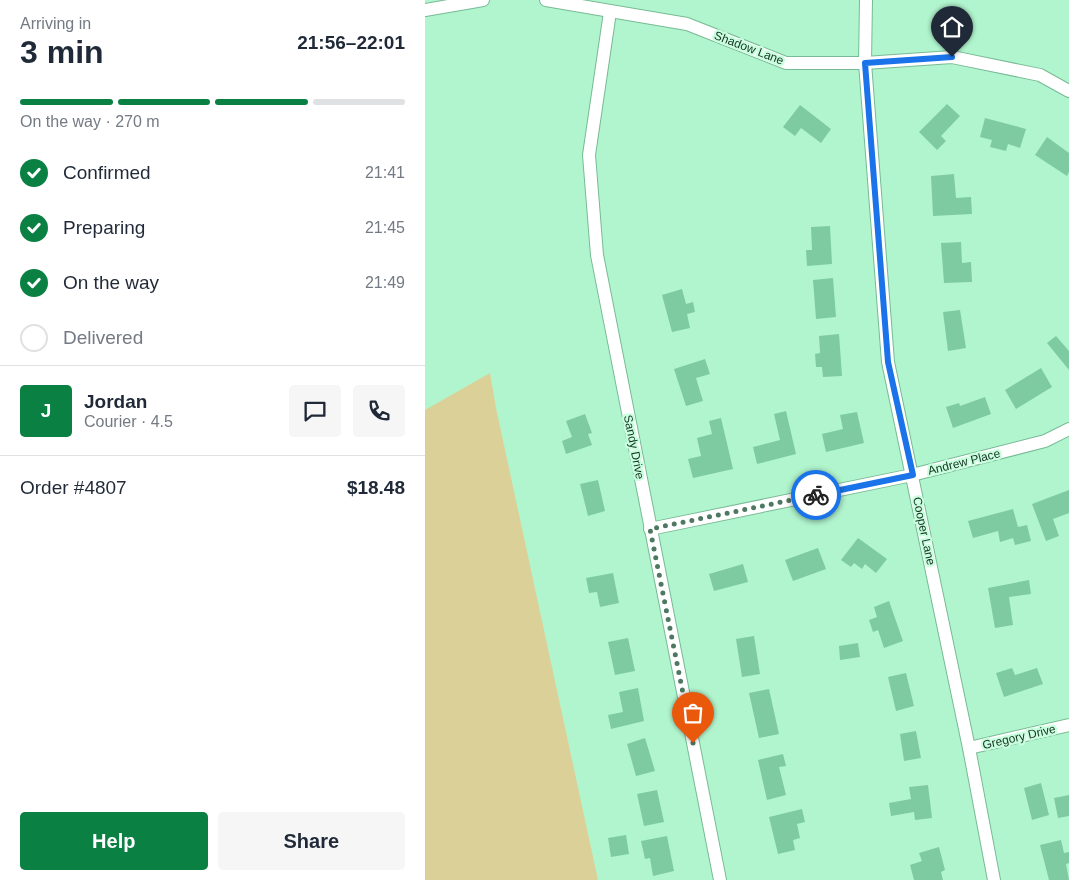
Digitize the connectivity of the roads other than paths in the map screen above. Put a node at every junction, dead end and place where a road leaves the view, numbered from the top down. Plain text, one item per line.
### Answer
1 (483, 0) edge
2 (546, 0) edge
3 (866, 0) edge
4 (425, 10) edge
5 (610, 12) junction
6 (865, 63) junction
7 (1069, 91) edge
8 (1069, 429) edge
9 (913, 475) junction
10 (650, 529) junction
11 (1069, 725) edge
12 (969, 748) junction
13 (720, 880) edge
14 (994, 880) edge

1 - 4 street
2 - 5 street, Shadow Lane
3 - 6 street, Cooper Lane
5 - 6 street, Shadow Lane
5 - 10 street, Sandy Drive
6 - 7 street, Shadow Lane
6 - 9 street, Cooper Lane
8 - 9 street, Andrew Place
9 - 10 street, Andrew Place
9 - 12 street, Cooper Lane
10 - 13 street, Sandy Drive
11 - 12 street, Gregory Drive
12 - 14 street, Cooper Lane

